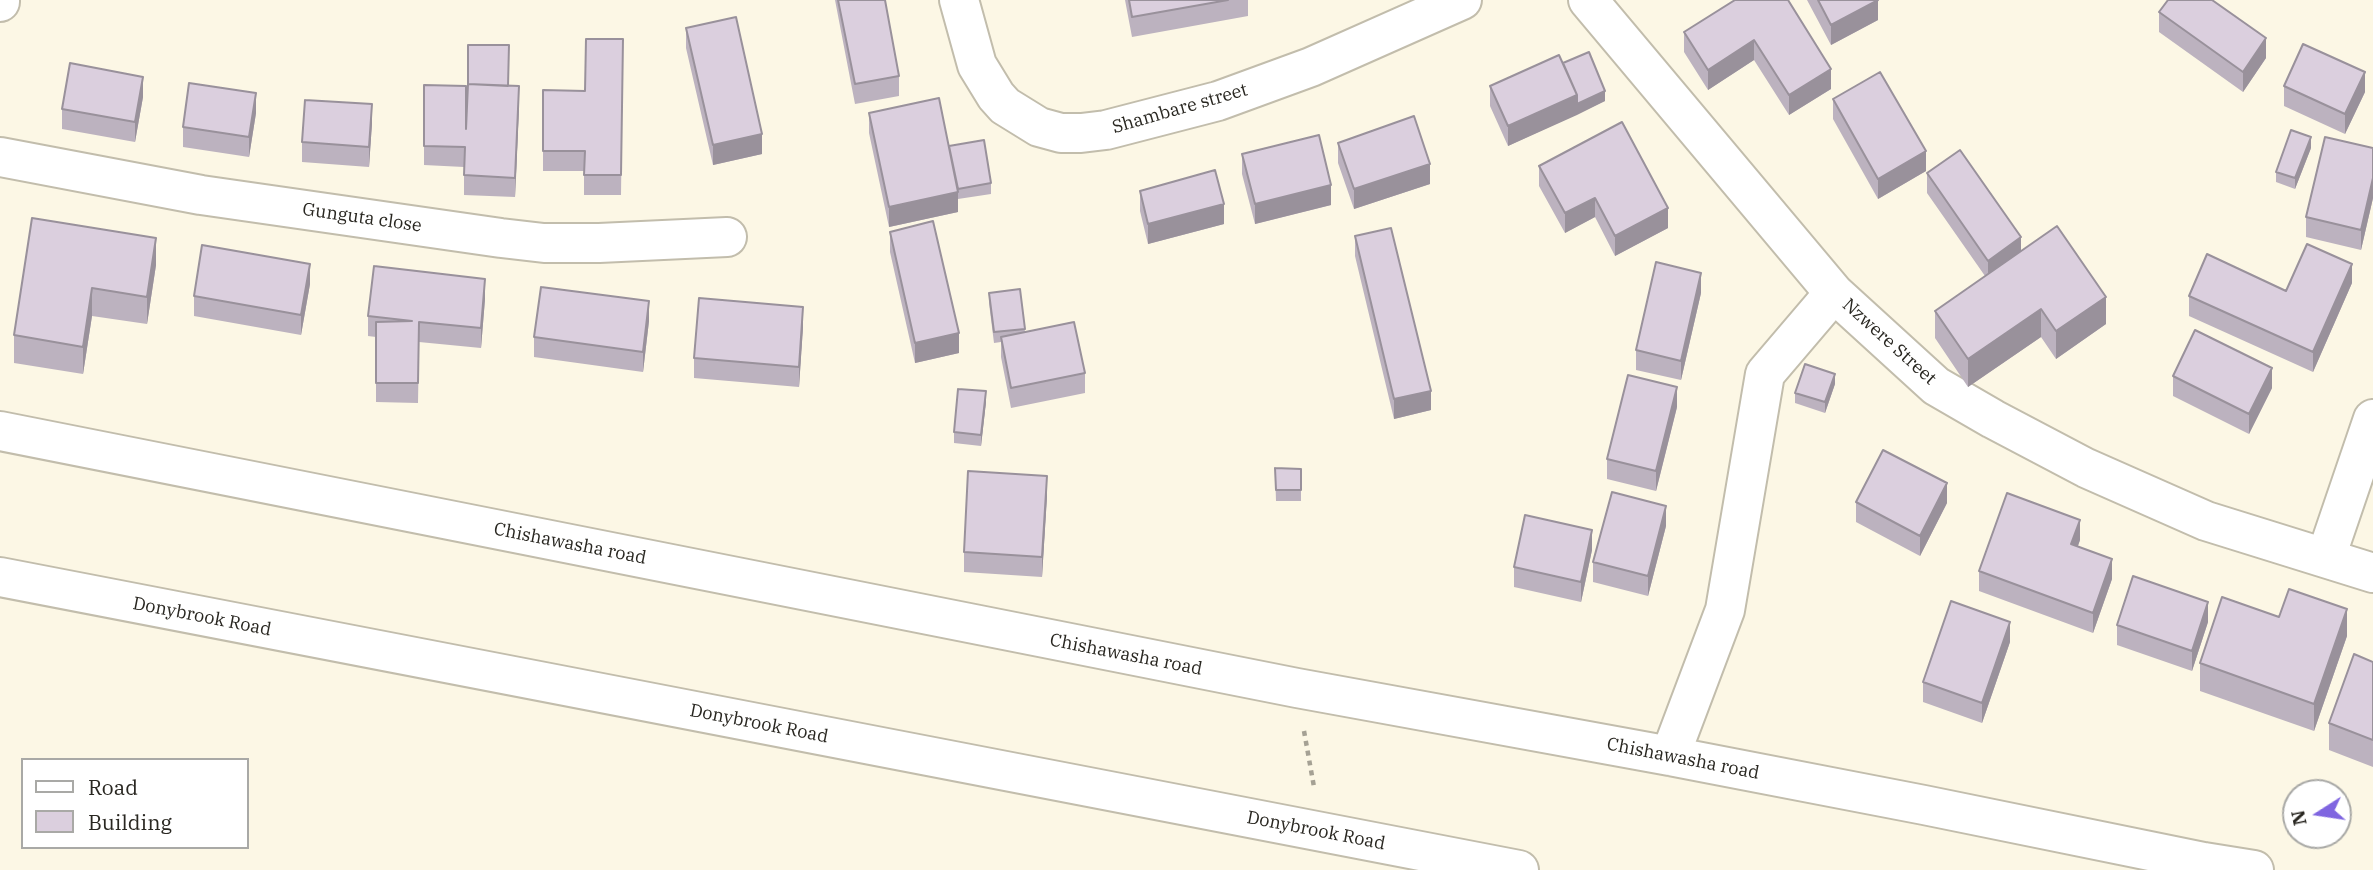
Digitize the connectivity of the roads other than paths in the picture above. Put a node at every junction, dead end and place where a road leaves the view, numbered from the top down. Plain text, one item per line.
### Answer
1 (959, 0) edge
2 (1462, 0) edge
3 (1588, 0) edge
4 (0, 157) edge
5 (727, 237) dead end
6 (1834, 293) junction
7 (2373, 419) edge
8 (0, 430) edge
9 (2326, 556) junction
10 (2373, 573) edge
11 (0, 577) edge
12 (1670, 756) junction
13 (1519, 870) edge
14 (2254, 870) edge

1 - 2 street, Shambare street
3 - 6 street, Nzwere Street
4 - 5 street, Gunguta close
6 - 9 street, Nzwere Street
6 - 12 street
7 - 9 street
8 - 12 street, Chishawasha road
9 - 10 street, Nzwere Street
11 - 13 street, Donybrook Road
12 - 14 street, Chishawasha road

